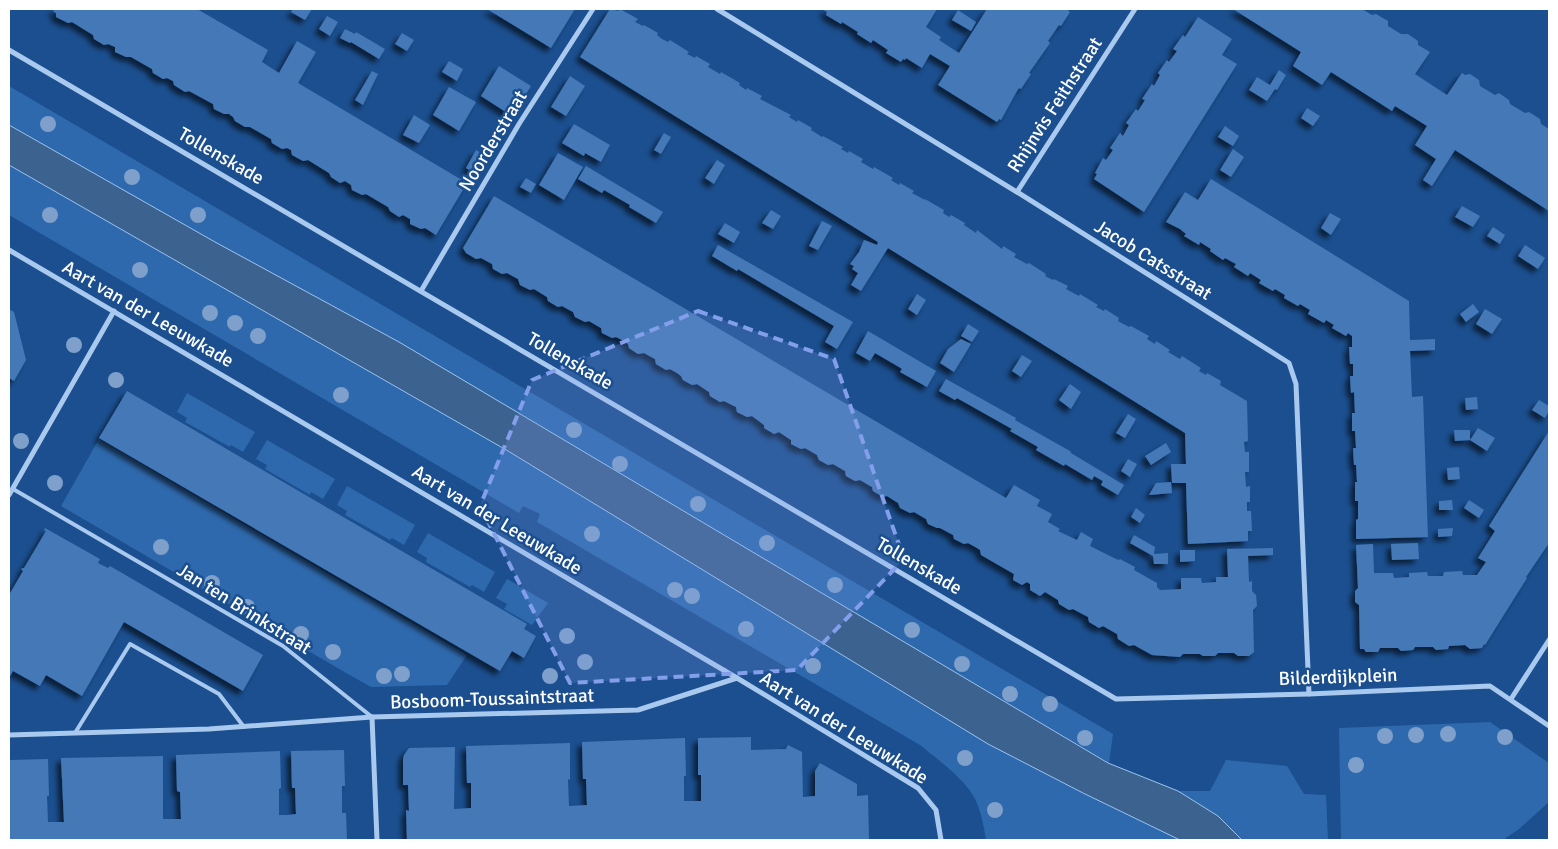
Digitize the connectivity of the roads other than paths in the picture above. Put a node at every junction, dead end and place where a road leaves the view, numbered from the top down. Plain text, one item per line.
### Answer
1 (593, 9) edge
2 (717, 9) edge
3 (1135, 9) edge
4 (9, 50) edge
5 (1017, 192) junction
6 (9, 250) edge
7 (421, 291) junction
8 (114, 312) junction
9 (13, 489) junction
10 (9, 496) edge
11 (1549, 640) edge
12 (737, 678) junction
13 (1309, 694) junction
14 (1116, 698) joint
15 (1511, 699) junction
16 (372, 717) junction
17 (1549, 726) edge
18 (244, 727) junction
19 (75, 734) junction
20 (9, 735) edge
21 (377, 840) edge
22 (942, 840) edge

1 - 7 street, Noorderstraat
2 - 5 street, Jacob Catsstraat
3 - 5 street, Rhijnvis Feithstraat
4 - 7 street, Tollenskade
5 - 13 street, Jacob Catsstraat
6 - 8 street, Aart van der Leeuwkade
7 - 14 street, Tollenskade
8 - 9 street
8 - 12 street, Aart van der Leeuwkade
9 - 10 street
9 - 16 lane, Jan ten Brinkstraat
11 - 15 street
12 - 16 street, Bosboom-Toussaintstraat
12 - 22 street, Aart van der Leeuwkade
13 - 14 street, Bilderdijkplein
13 - 15 street, Bilderdijkplein
15 - 17 street, Bilderdijkplein
16 - 18 street, Bosboom-Toussaintstraat
16 - 21 street
18 - 19 street, Bosboom-Toussaintstraat
18 - 19 lane
19 - 20 street, Bosboom-Toussaintstraat

